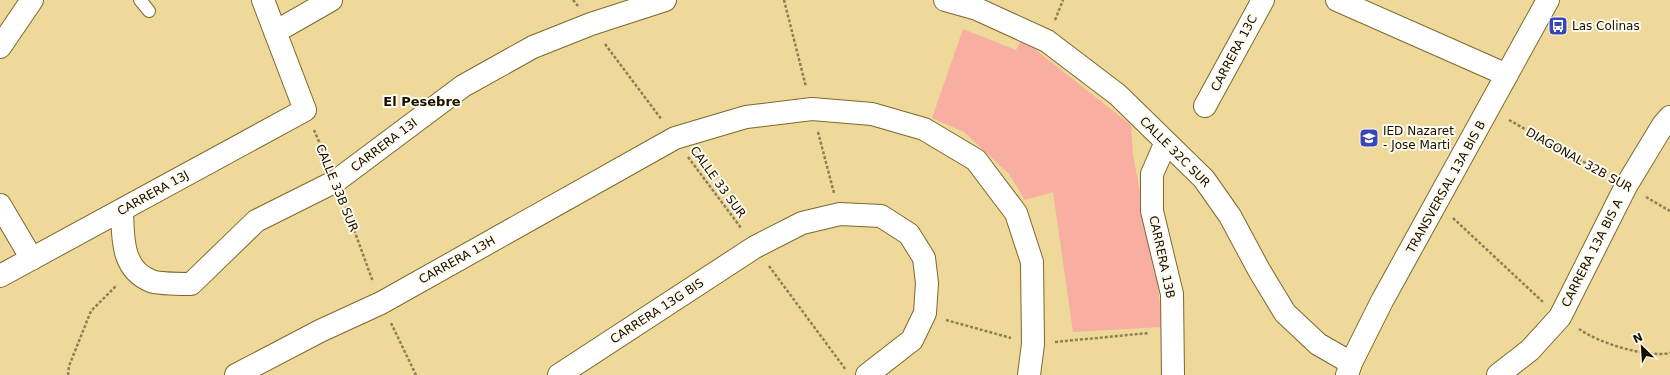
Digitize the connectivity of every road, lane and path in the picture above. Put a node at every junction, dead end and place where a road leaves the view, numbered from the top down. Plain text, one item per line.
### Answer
1 (32, 0) edge
2 (140, 0) edge
3 (263, 0) edge
4 (331, 0) edge
5 (573, 0) edge
6 (665, 0) edge
7 (945, 0) edge
8 (1263, 0) edge
9 (1337, 0) edge
10 (1548, 0) edge
11 (149, 11) dead end
12 (591, 24) junction
13 (275, 32) junction
14 (0, 47) edge
15 (1507, 75) junction
16 (1206, 106) dead end
17 (1489, 109) junction
18 (305, 110) junction
19 (1670, 116) edge
20 (675, 138) junction
21 (1166, 142) junction
22 (336, 181) junction
23 (1626, 186) junction
24 (0, 205) edge
25 (122, 210) junction
26 (1670, 211) edge
27 (755, 247) junction
28 (32, 259) junction
29 (133, 268) junction
30 (0, 276) edge
31 (381, 303) junction
32 (1349, 369) edge
33 (68, 375) edge
34 (236, 375) edge
35 (416, 375) edge
36 (559, 375) edge
37 (850, 375) edge
38 (867, 375) edge
39 (1029, 375) edge
40 (1173, 375) edge
41 (1498, 375) edge

1 - 14 street
2 - 11 lane
3 - 13 street
4 - 13 street
5 - 12 path, CALLE 33 SUR
6 - 12 street
7 - 21 street, CALLE 32C SUR
8 - 16 street, CARRERA 13C
9 - 15 street
10 - 15 street, TRANSVERSAL 13A BIS B
12 - 20 path, CALLE 33 SUR
12 - 22 street, CARRERA 13I
13 - 18 street
15 - 17 street, TRANSVERSAL 13A BIS B
17 - 23 path, DIAGONAL 32B SUR
17 - 32 street, TRANSVERSAL 13A BIS B
18 - 22 path, CALLE 33B SUR
18 - 25 street, CARRERA 13J
19 - 23 street, CARRERA 13A BIS A
20 - 27 path, CALLE 33 SUR
20 - 31 street, CARRERA 13H
20 - 39 street, CARRERA 13H
21 - 32 street, CALLE 32C SUR
21 - 40 street, CARRERA 13B
22 - 29 street, CARRERA 13I
22 - 31 path, CALLE 33B SUR
23 - 26 path, DIAGONAL 32B SUR
23 - 41 street, CARRERA 13A BIS A
24 - 28 street
25 - 28 street, CARRERA 13J
25 - 29 street
27 - 36 street, CARRERA 13G BIS
27 - 37 path, CALLE 33 SUR
27 - 38 street, CARRERA 13G BIS
28 - 30 street, CARRERA 13J
29 - 33 path
31 - 34 street, CARRERA 13H
31 - 35 path, CALLE 33B SUR

